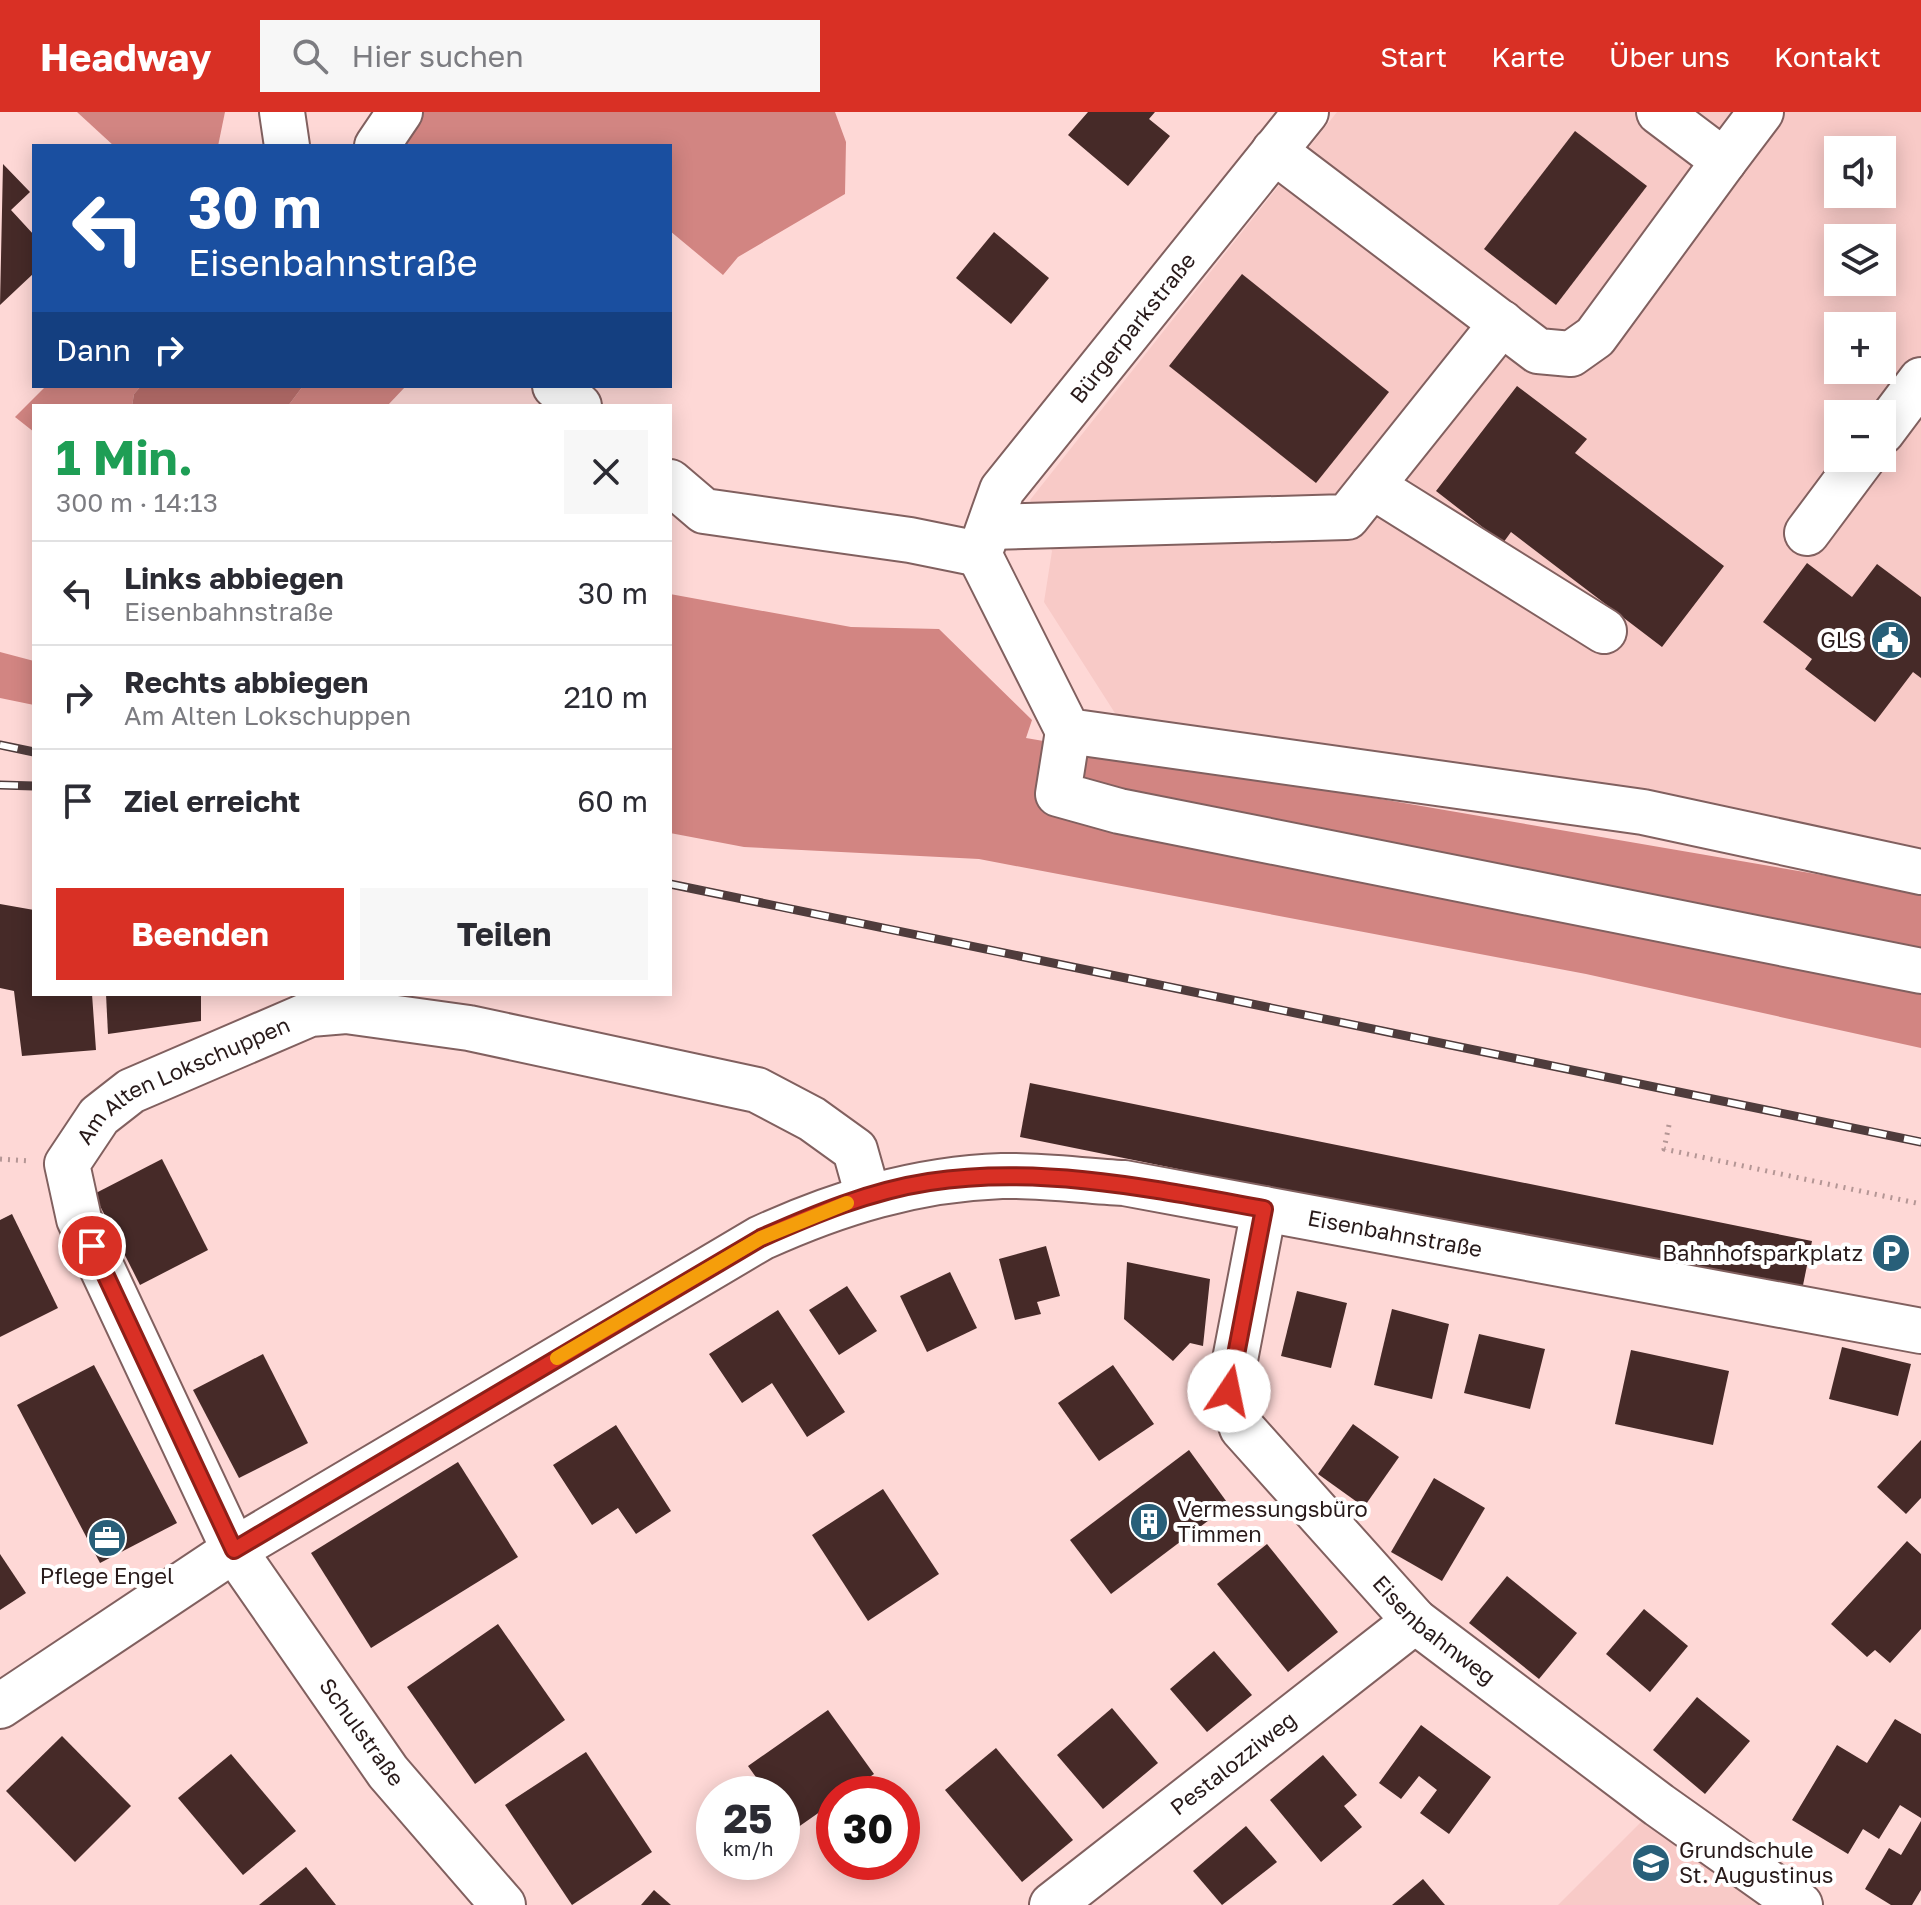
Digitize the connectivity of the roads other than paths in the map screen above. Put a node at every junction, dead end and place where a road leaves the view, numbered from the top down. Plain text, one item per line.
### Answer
1 (282, 112) edge
2 (400, 112) edge
3 (1306, 112) edge
4 (1659, 112) edge
5 (1761, 112) edge
6 (287, 144) edge
7 (378, 144) edge
8 (1274, 151) junction
9 (1724, 161) junction
10 (1502, 323) junction
11 (1921, 380) edge
12 (557, 388) edge
13 (577, 404) edge
14 (1896, 413) edge
15 (1853, 472) edge
16 (672, 484) edge
17 (1372, 486) junction
18 (1807, 533) dead end
19 (984, 540) junction
20 (1604, 631) dead end
21 (1068, 731) junction
22 (1921, 872) edge
23 (1921, 971) edge
24 (868, 1196) junction
25 (1264, 1209) junction
26 (1921, 1331) edge
27 (234, 1550) junction
28 (1415, 1621) junction
29 (0, 1706) edge
30 (503, 1905) edge
31 (1052, 1905) edge
32 (1800, 1905) edge

1 - 6 street
2 - 7 street
3 - 8 street, Bürgerparkstraße
4 - 9 street
5 - 9 street
8 - 10 street
8 - 19 street, Bürgerparkstraße
9 - 10 street
10 - 17 street
11 - 14 street
12 - 13 street
15 - 18 street
16 - 19 street
17 - 19 street
17 - 20 street
19 - 21 street
21 - 22 street
21 - 23 street
24 - 25 street, Eisenbahnstraße
24 - 27 street, Eisenbahnstraße
24 - 27 street, Am Alten Lokschuppen
25 - 26 street, Eisenbahnstraße
25 - 28 street, Eisenbahnweg
27 - 29 street, Eisenbahnstraße
27 - 30 street, Schulstraße
28 - 31 street, Pestalozziweg
28 - 32 street, Eisenbahnweg

